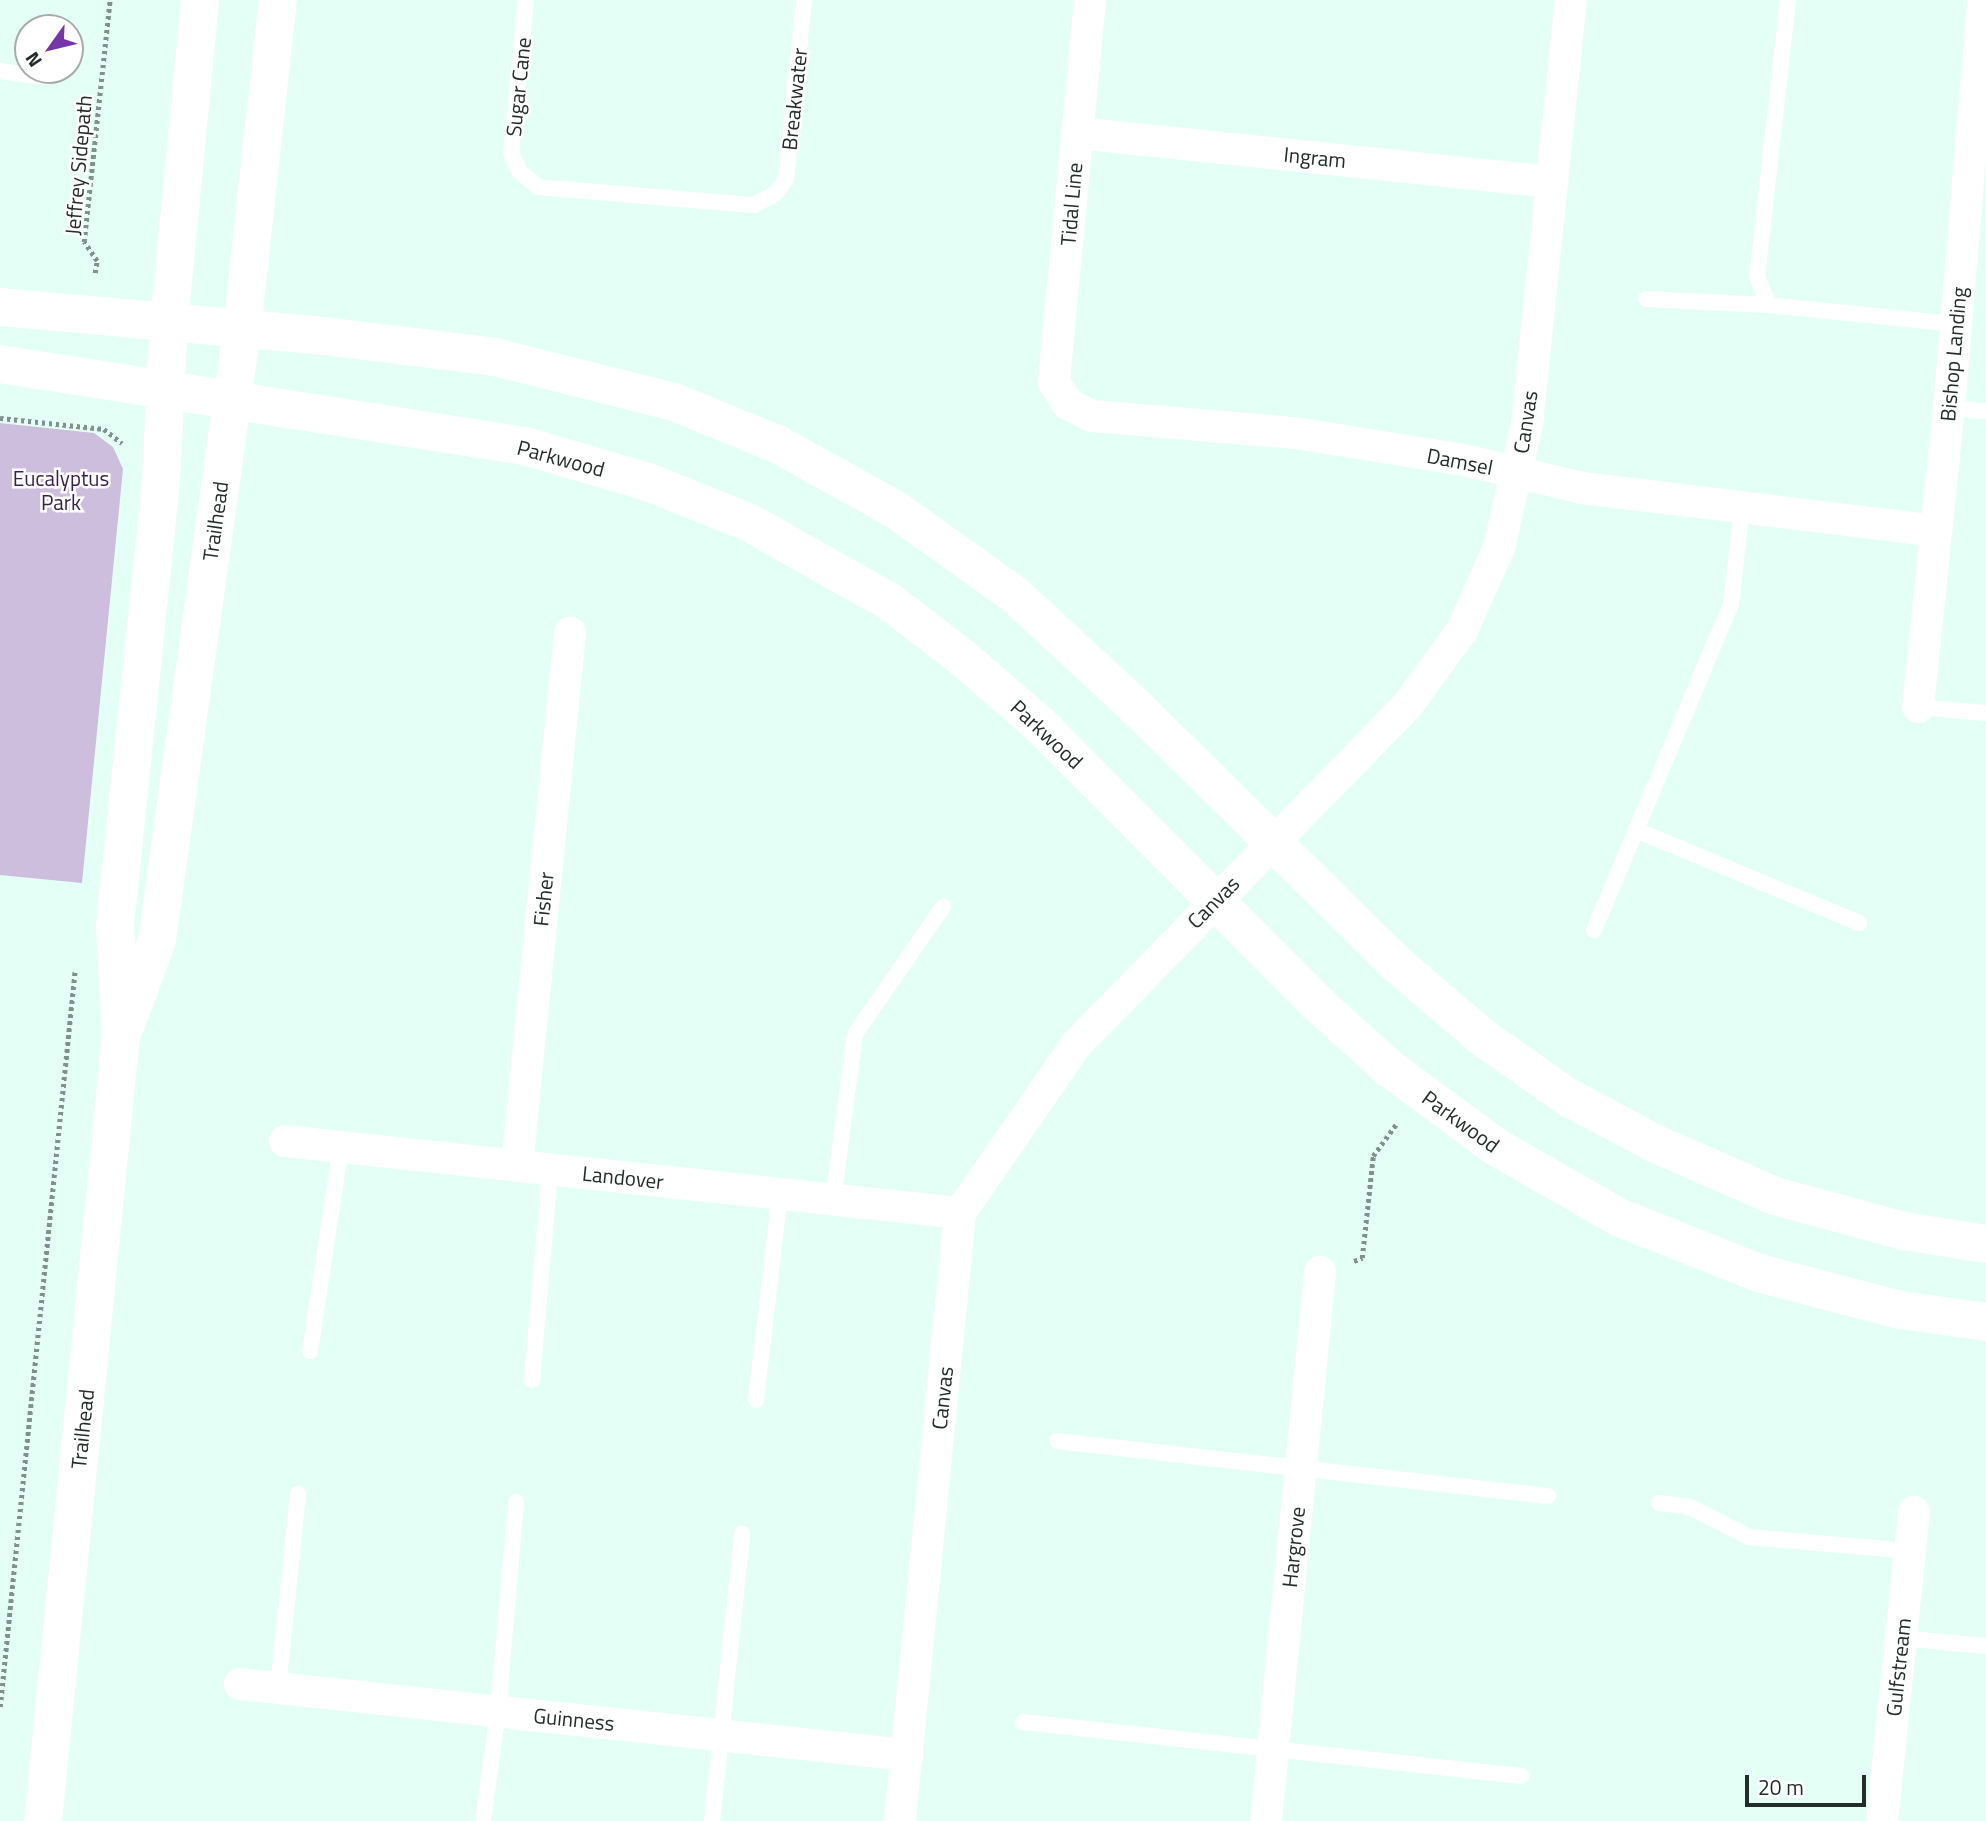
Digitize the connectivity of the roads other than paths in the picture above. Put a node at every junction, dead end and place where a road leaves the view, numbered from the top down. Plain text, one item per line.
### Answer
1 (200, 0) edge
2 (278, 0) edge
3 (526, 0) edge
4 (804, 0) edge
5 (1090, 0) edge
6 (1571, 0) edge
7 (1788, 0) edge
8 (1983, 0) edge
9 (1077, 133) junction
10 (1552, 182) junction
11 (775, 194) joint
12 (1646, 299) dead end
13 (1768, 305) junction
14 (0, 307) edge
15 (169, 323) junction
16 (1956, 324) junction
17 (242, 329) junction
18 (0, 365) edge
19 (167, 389) junction
20 (231, 401) junction
21 (1068, 404) joint
22 (1949, 408) junction
23 (1986, 411) edge
24 (1516, 473) junction
25 (1742, 507) junction
26 (1936, 531) junction
27 (570, 633) dead end
28 (1918, 707) joint
29 (1986, 713) edge
30 (1636, 830) junction
31 (1271, 844) junction
32 (1215, 900) junction
33 (943, 907) dead end
34 (1859, 923) dead end
35 (1594, 930) dead end
36 (121, 1036) junction
37 (285, 1141) dead end
38 (341, 1146) junction
39 (517, 1165) junction
40 (550, 1169) junction
41 (780, 1194) junction
42 (833, 1200) junction
43 (960, 1213) junction
44 (1986, 1244) edge
45 (1320, 1272) road end
46 (1986, 1322) edge
47 (310, 1350) dead end
48 (532, 1380) dead end
49 (756, 1400) dead end
50 (1057, 1441) dead end
51 (1301, 1469) junction
52 (298, 1494) dead end
53 (1548, 1496) dead end
54 (516, 1503) dead end
55 (1660, 1503) dead end
56 (1914, 1513) dead end
57 (742, 1534) dead end
58 (1910, 1551) junction
59 (1901, 1638) junction
60 (1986, 1646) edge
61 (240, 1684) dead end
62 (278, 1688) junction
63 (498, 1711) junction
64 (1023, 1722) dead end
65 (720, 1735) junction
66 (1273, 1746) junction
67 (907, 1755) junction
68 (1521, 1776) dead end
69 (43, 1821) edge
70 (483, 1821) edge
71 (712, 1821) edge
72 (900, 1821) edge
73 (1266, 1821) edge
74 (1882, 1821) edge

1 - 15 street, Trailhead
2 - 17 street, Trailhead
3 - 11 lane, Sugar Cane
4 - 11 lane, Breakwater
5 - 9 street, Tidal Line
6 - 10 street, Canvas
7 - 13 lane
8 - 16 street, Bishop Landing
9 - 10 street, Ingram
9 - 21 street, Tidal Line
10 - 24 street, Canvas
12 - 13 lane
13 - 16 lane
14 - 15 street
15 - 17 street
15 - 19 street, Trailhead
16 - 22 street, Bishop Landing
17 - 20 street, Trailhead
17 - 31 street
18 - 19 street, Parkwood
19 - 20 street, Parkwood
19 - 36 street, Trailhead
20 - 32 street, Parkwood
20 - 36 street, Trailhead
21 - 24 street, Damsel
22 - 23 lane
22 - 26 street, Bishop Landing
24 - 25 street, Damsel
24 - 31 street, Canvas
25 - 26 street, Damsel
25 - 30 lane
26 - 28 street, Bishop Landing
27 - 39 street, Fisher
28 - 29 lane
30 - 34 lane
30 - 35 lane
31 - 32 street, Canvas
31 - 44 street
32 - 43 street, Canvas
32 - 46 street, Parkwood
33 - 42 lane
36 - 69 street, Trailhead
37 - 38 street, Landover
38 - 39 street, Landover
38 - 47 lane
39 - 40 street, Landover
40 - 41 street, Landover
40 - 48 lane
41 - 42 street, Landover
41 - 49 lane
42 - 43 street, Landover
43 - 67 street, Canvas
45 - 51 street, Hargrove
50 - 51 lane
51 - 53 lane
51 - 66 street, Hargrove
52 - 62 lane
54 - 63 lane
55 - 58 lane
56 - 58 street, Gulfstream
57 - 65 lane
58 - 59 street, Gulfstream
59 - 60 lane
59 - 74 street, Gulfstream
61 - 62 street, Guinness
62 - 63 street, Guinness
63 - 65 street, Guinness
63 - 70 lane
64 - 66 lane
65 - 67 street, Guinness
65 - 71 lane
66 - 68 lane
66 - 73 street, Hargrove
67 - 72 street, Canvas

